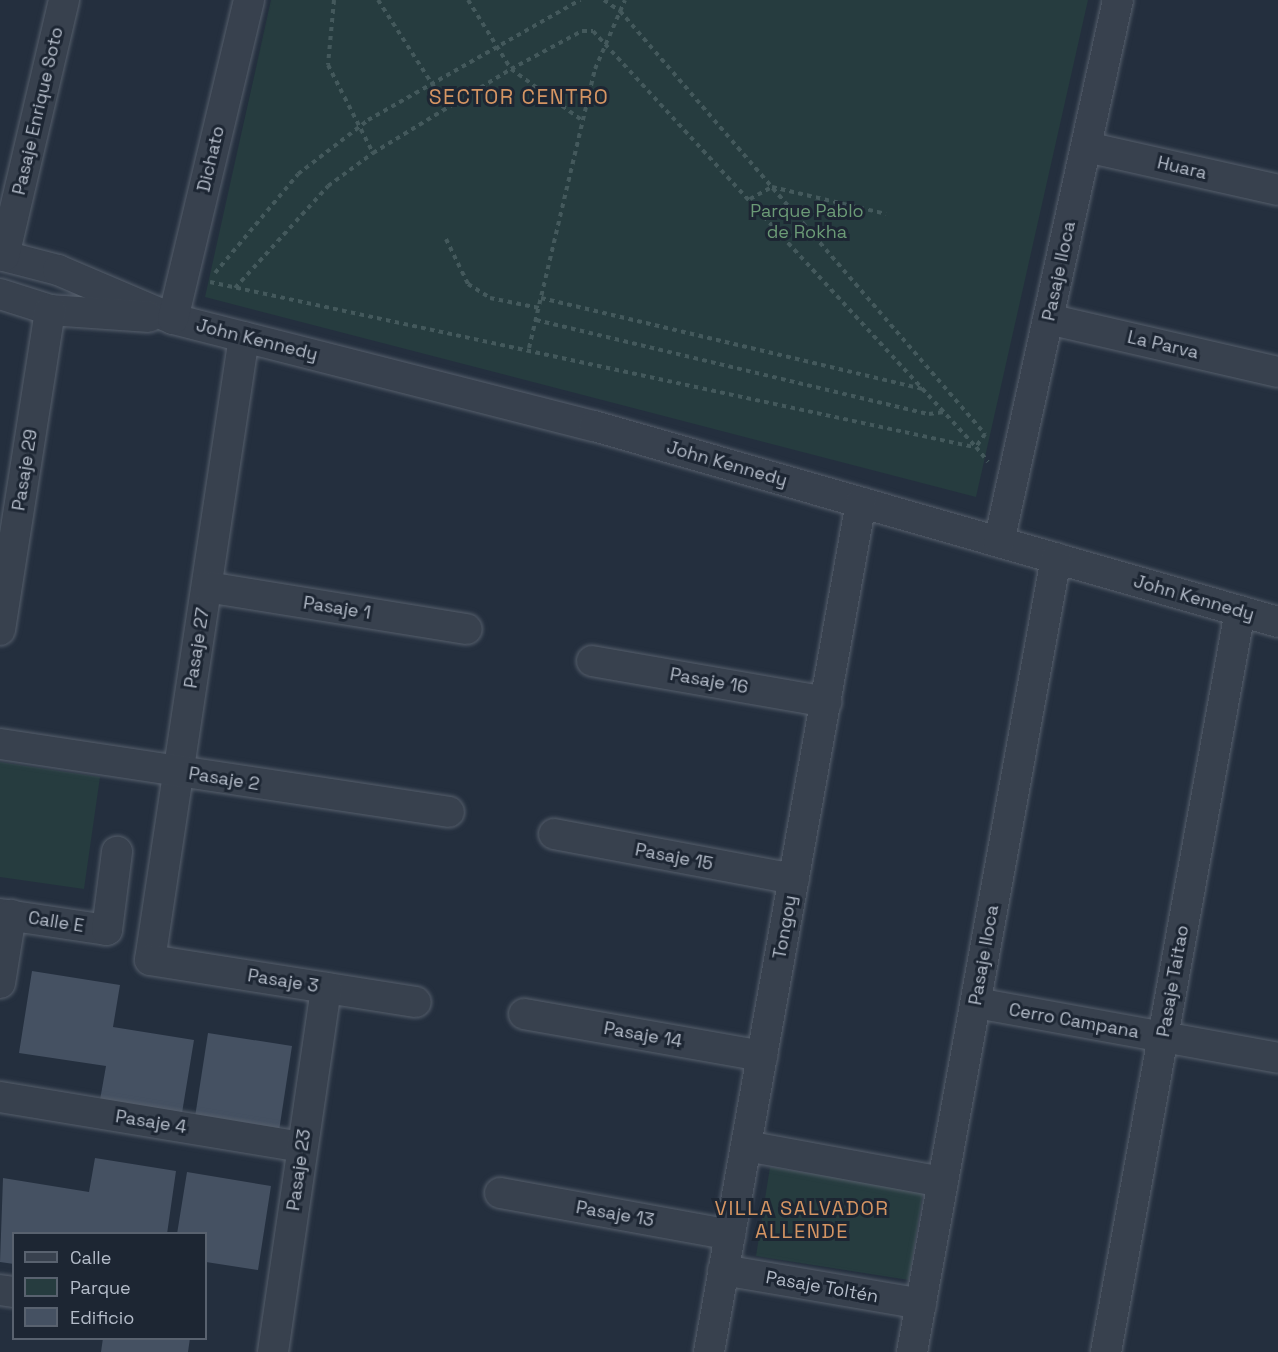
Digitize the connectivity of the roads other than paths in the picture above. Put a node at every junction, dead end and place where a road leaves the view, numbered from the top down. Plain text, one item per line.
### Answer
1 (64, 0) edge
2 (249, 0) edge
3 (1118, 0) edge
4 (1086, 147) junction
5 (1278, 190) edge
6 (2, 256) edge
7 (0, 294) edge
8 (50, 310) junction
9 (173, 319) junction
10 (1048, 319) junction
11 (244, 336) junction
12 (1278, 372) edge
13 (861, 502) junction
14 (999, 542) junction
15 (1056, 558) junction
16 (207, 586) junction
17 (1240, 611) junction
18 (1278, 622) edge
19 (467, 629) dead end
20 (0, 630) edge
21 (592, 661) dead end
22 (825, 702) junction
23 (0, 744) edge
24 (178, 772) junction
25 (449, 812) dead end
26 (554, 834) dead end
27 (117, 852) dead end
28 (794, 879) junction
29 (6, 914) edge
30 (150, 960) joint
31 (0, 983) edge
32 (326, 988) junction
33 (416, 1002) dead end
34 (975, 1003) junction
35 (524, 1014) dead end
36 (1163, 1037) junction
37 (762, 1056) junction
38 (1278, 1058) edge
39 (0, 1097) edge
40 (746, 1146) junction
41 (302, 1147) junction
42 (943, 1182) junction
43 (500, 1193) dead end
44 (730, 1235) junction
45 (723, 1270) junction
46 (921, 1304) junction
47 (273, 1352) edge
48 (709, 1352) edge
49 (912, 1352) edge
50 (1106, 1352) edge

1 - 6 street, Pasaje Enrique Soto
2 - 9 street, Dichato
3 - 4 street, Pasaje Iloca
4 - 5 street, Huara
4 - 10 street, Pasaje Iloca
6 - 9 street, John Kennedy
7 - 8 street, John Kennedy
8 - 9 street, John Kennedy
8 - 20 street, Pasaje 29
9 - 11 street, John Kennedy
10 - 12 street, La Parva
10 - 14 street, Pasaje Iloca
11 - 13 street, John Kennedy
11 - 16 street, Pasaje 27
13 - 14 street, John Kennedy
13 - 22 street, Tongoy
14 - 15 street, John Kennedy
15 - 17 street, John Kennedy
15 - 34 street, Pasaje Iloca
16 - 19 street, Pasaje 1
16 - 24 street, Pasaje 27
17 - 18 street, John Kennedy
17 - 36 street, Pasaje Taitao
21 - 22 street, Pasaje 16
22 - 28 street, Tongoy
23 - 24 street, Pasaje 2
24 - 25 street, Pasaje 2
24 - 30 street, Pasaje 27
26 - 28 street, Pasaje 15
27 - 29 street, Calle E
28 - 37 street, Tongoy
29 - 31 street
30 - 32 street, Pasaje 3
32 - 33 street, Pasaje 3
32 - 41 street, Pasaje 23
34 - 36 street, Cerro Campana
34 - 42 street, Pasaje Iloca
35 - 37 street, Pasaje 14
36 - 38 street, Cerro Campana
36 - 50 street, Pasaje Taitao
37 - 40 street, Tongoy
39 - 41 street, Pasaje 4
40 - 42 street
40 - 44 street, Tongoy
41 - 47 street, Pasaje 23
42 - 46 street, Pasaje Iloca
43 - 44 street, Pasaje 13
44 - 45 street, Tongoy
45 - 46 street, Pasaje Toltén
45 - 48 street, Tongoy
46 - 49 street, Pasaje Iloca

